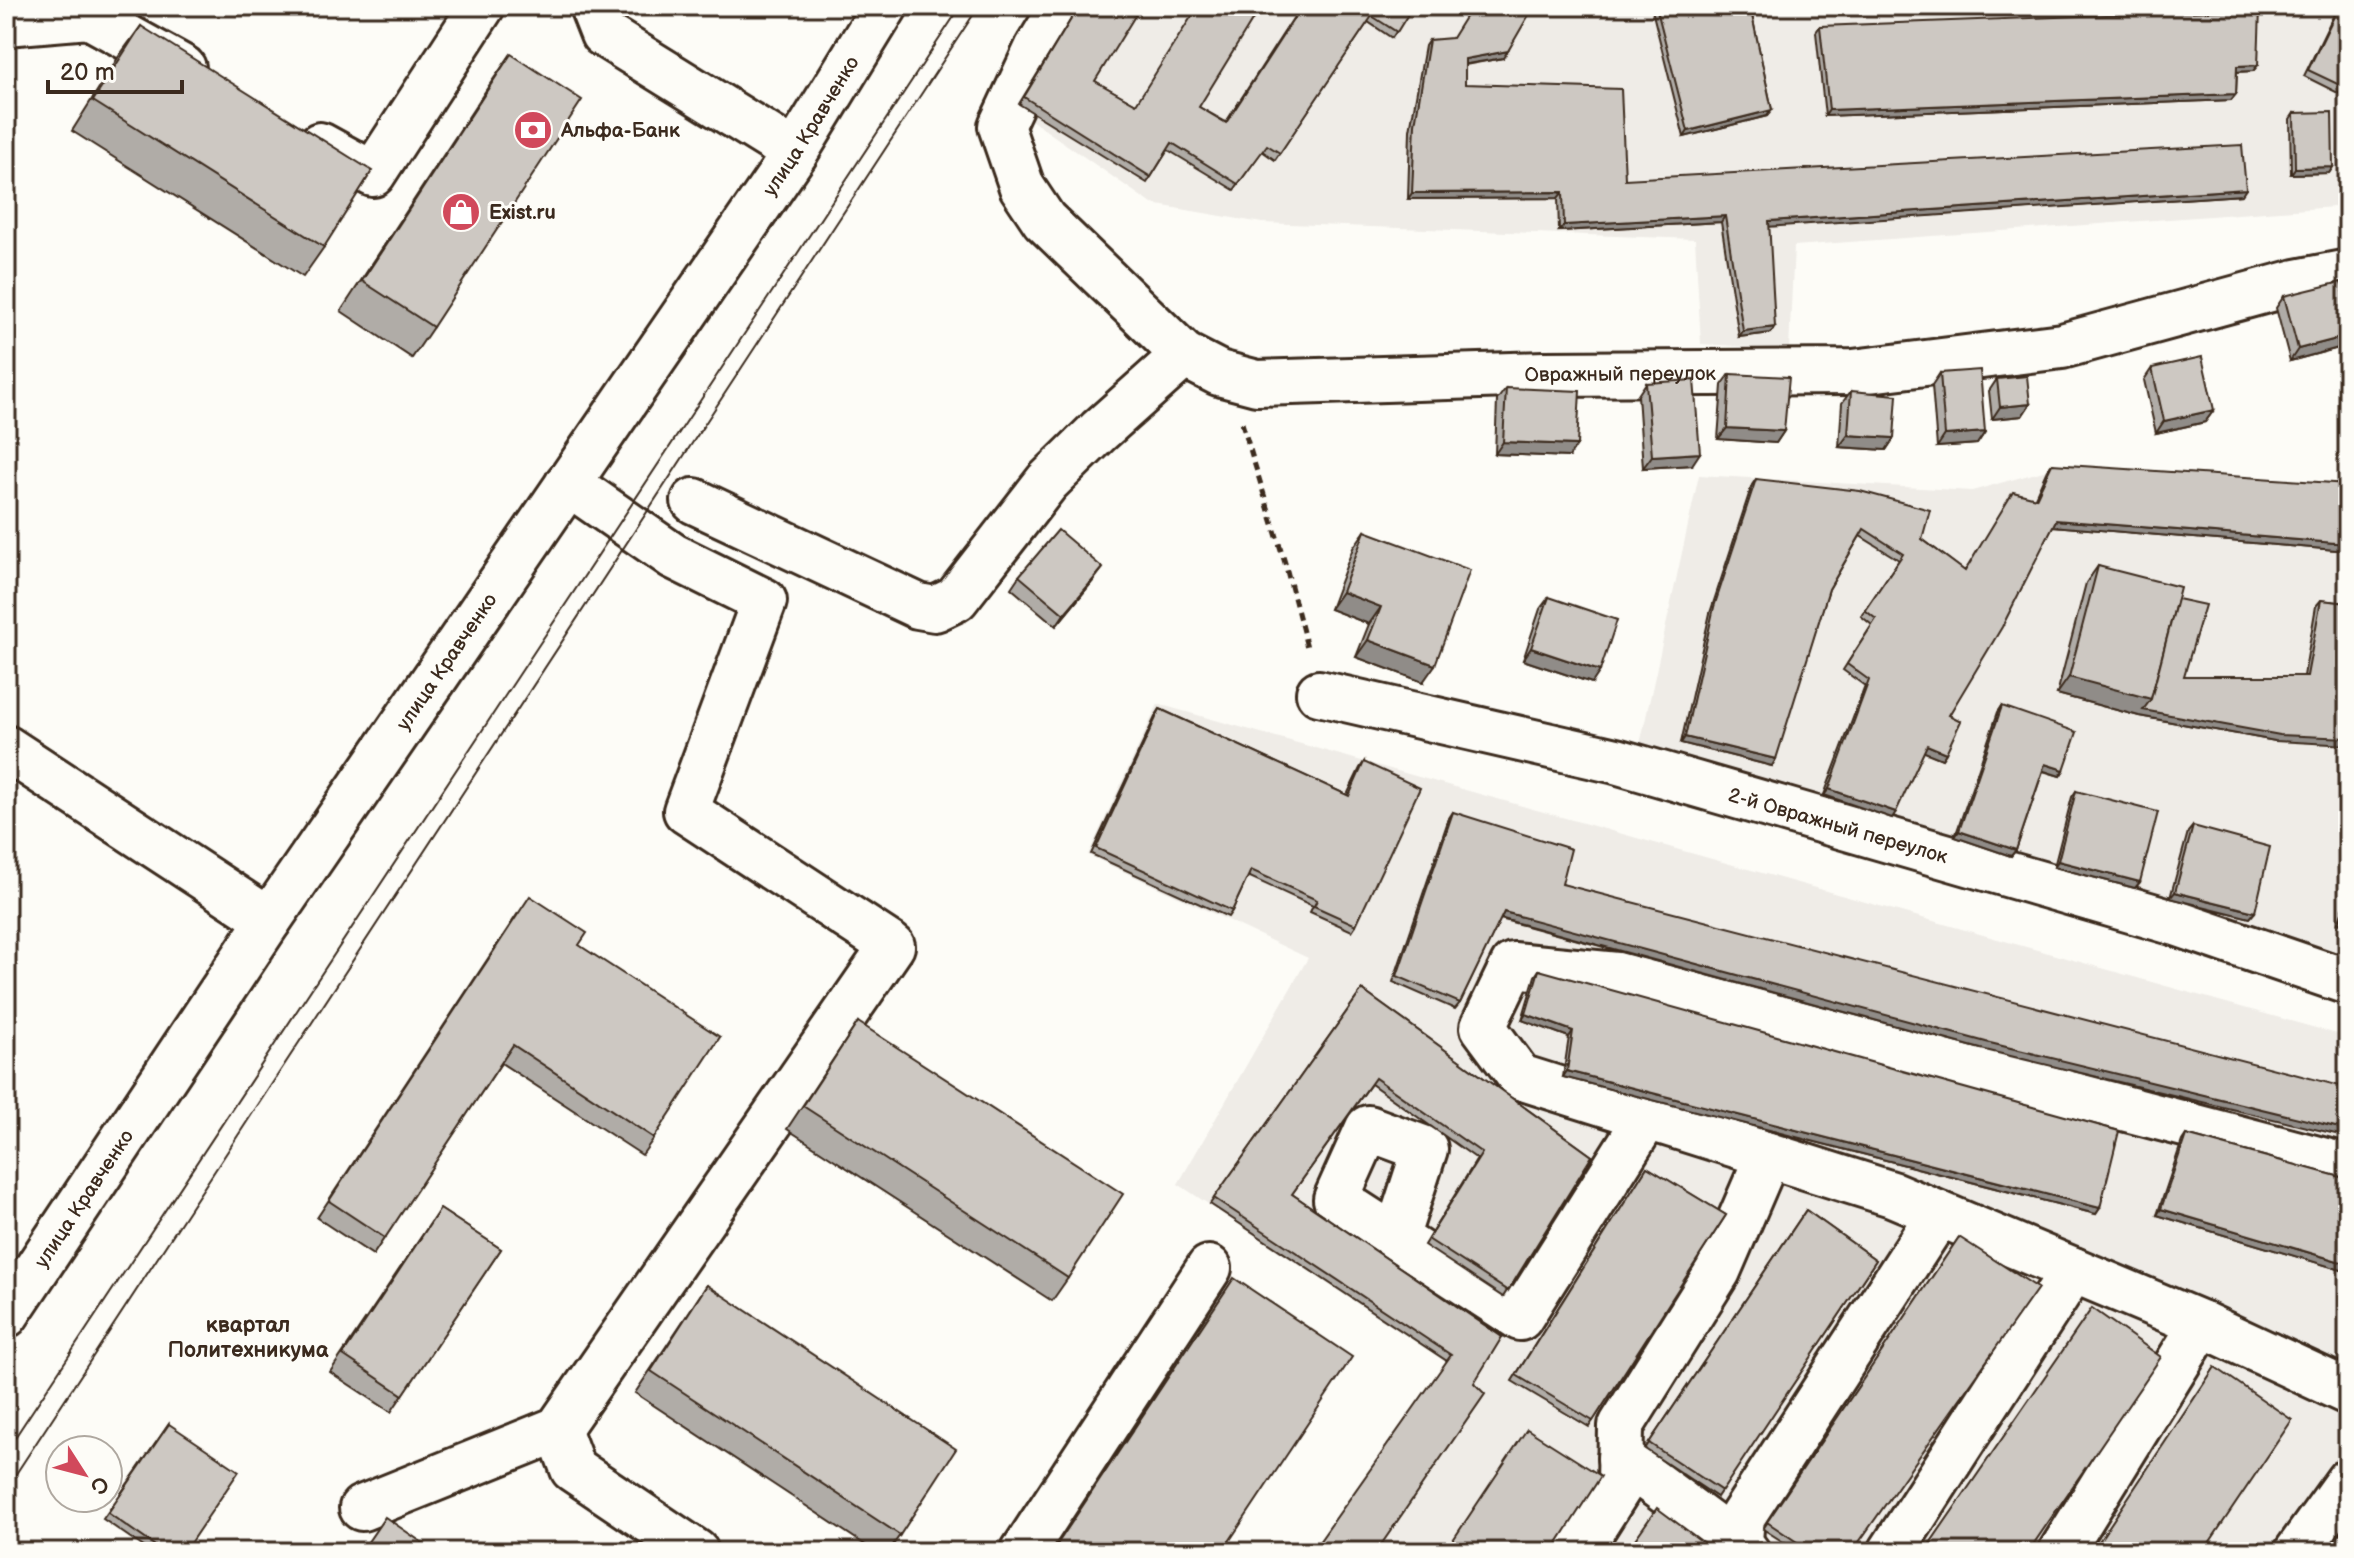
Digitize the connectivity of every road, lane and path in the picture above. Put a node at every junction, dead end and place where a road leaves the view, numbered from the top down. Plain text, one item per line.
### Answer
1 (482, 6) edge
2 (592, 6) edge
3 (885, 6) edge
4 (1063, 6) edge
5 (6, 23) edge
6 (211, 84) edge
7 (292, 129) edge
8 (795, 153) junction
9 (2348, 272) edge
10 (1184, 355) junction
11 (1230, 375) junction
12 (568, 483) junction
13 (694, 501) dead end
14 (1319, 693) joint
15 (6, 748) edge
16 (269, 920) junction
17 (2348, 982) edge
18 (1647, 1117) junction
19 (1768, 1155) junction
20 (2348, 1167) edge
21 (1939, 1214) junction
22 (1396, 1238) dead end
23 (1209, 1268) dead end
24 (2073, 1270) junction
25 (6, 1315) edge
26 (2202, 1324) junction
27 (2348, 1392) edge
28 (558, 1429) junction
29 (1620, 1458) junction
30 (2348, 1481) edge
31 (362, 1508) dead end
32 (1742, 1550) edge
33 (696, 1552) edge
34 (1023, 1552) edge
35 (1578, 1552) edge
36 (1891, 1552) edge
37 (2061, 1552) edge
38 (2297, 1552) edge

1 - 7 street
2 - 8 street
3 - 8 street, улица Кравченко
4 - 10 street, Овражный переулок
5 - 6 street
8 - 12 street, улица Кравченко
9 - 11 street, Овражный переулок
10 - 11 street, Овражный переулок
10 - 13 street
11 - 14 path
12 - 16 street, улица Кравченко
12 - 28 street
14 - 17 street, 2-й Овражный переулок
15 - 16 street
16 - 25 street, улица Кравченко
18 - 19 street
18 - 20 street
18 - 22 street
19 - 21 street
19 - 29 street
21 - 24 street
21 - 32 street
23 - 34 street
24 - 26 street
24 - 36 street
26 - 27 street
26 - 37 street
28 - 31 street
28 - 33 street
29 - 32 street
29 - 35 street
30 - 38 street

